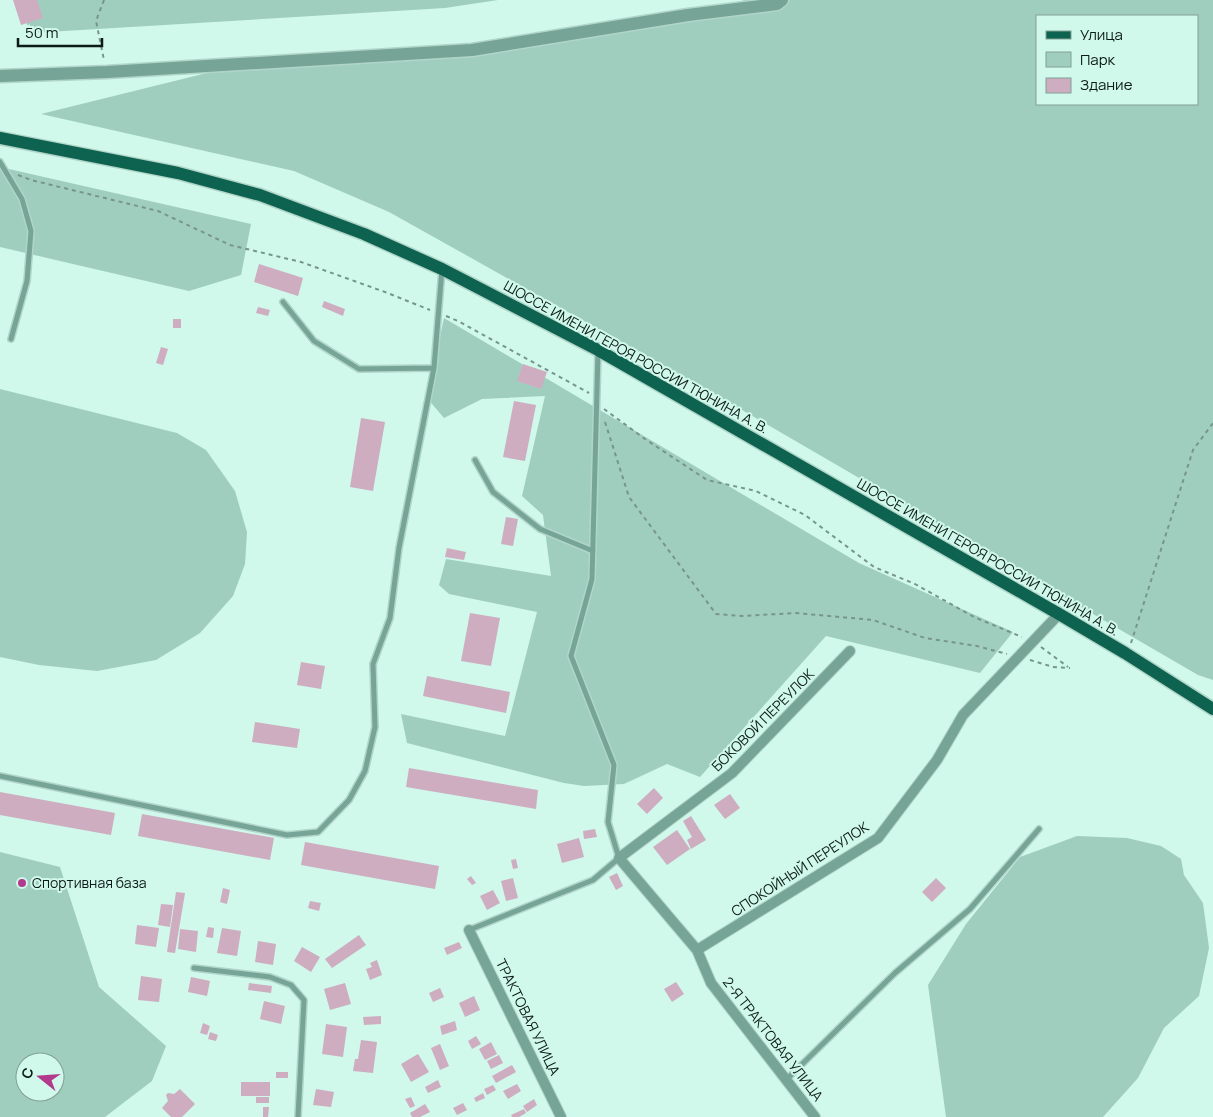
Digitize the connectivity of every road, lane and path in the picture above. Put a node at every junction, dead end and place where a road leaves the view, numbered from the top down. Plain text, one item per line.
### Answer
1 (104, 0) edge
2 (790, 0) edge
3 (780, 2) edge
4 (107, 72) junction
5 (0, 76) edge
6 (0, 138) edge
7 (0, 162) edge
8 (5, 170) junction
9 (442, 269) junction
10 (283, 302) dead end
11 (439, 313) junction
12 (11, 339) dead end
13 (598, 350) junction
14 (434, 368) junction
15 (597, 397) junction
16 (1213, 423) edge
17 (475, 460) dead end
18 (593, 551) junction
19 (1058, 614) junction
20 (1033, 642) junction
21 (850, 651) dead end
22 (1125, 653) junction
23 (1019, 657) junction
24 (1213, 709) edge
25 (0, 776) edge
26 (1039, 829) dead end
27 (619, 858) junction
28 (470, 930) joint
29 (698, 950) junction
30 (194, 968) dead end
31 (786, 1080) junction
32 (298, 1117) edge
33 (561, 1117) edge
34 (815, 1117) edge

1 - 4 path
2 - 3 street
3 - 4 street
4 - 5 street
6 - 9 main road, ШОССЕ ИМЕНИ ГЕРОЯ РОССИИ ТЮНИНА А. В.
7 - 8 lane
8 - 11 path
8 - 12 lane
9 - 11 lane
9 - 13 main road, ШОССЕ ИМЕНИ ГЕРОЯ РОССИИ ТЮНИНА А. В.
10 - 14 lane
11 - 14 lane
11 - 15 path
13 - 15 lane
13 - 19 main road, ШОССЕ ИМЕНИ ГЕРОЯ РОССИИ ТЮНИНА А. В.
14 - 25 lane
15 - 18 lane
16 - 22 path
17 - 18 lane
18 - 27 lane
19 - 20 street, СПОКОЙНЫЙ ПЕРЕУЛОК
19 - 22 main road, ШОССЕ ИМЕНИ ГЕРОЯ РОССИИ ТЮНИНА А. В.
20 - 23 street, СПОКОЙНЫЙ ПЕРЕУЛОК
20 - 23 path
20 - 23 path
21 - 27 street, БОКОВОЙ ПЕРЕУЛОК
22 - 24 main road, ШОССЕ ИМЕНИ ГЕРОЯ РОССИИ ТЮНИНА А. В.
23 - 29 street, СПОКОЙНЫЙ ПЕРЕУЛОК
26 - 31 lane
27 - 28 lane
27 - 29 street, 2-Я ТРАКТОВАЯ УЛИЦА
28 - 33 street, ТРАКТОВАЯ УЛИЦА
29 - 31 street, 2-Я ТРАКТОВАЯ УЛИЦА
30 - 32 lane
31 - 34 street, 2-Я ТРАКТОВАЯ УЛИЦА

